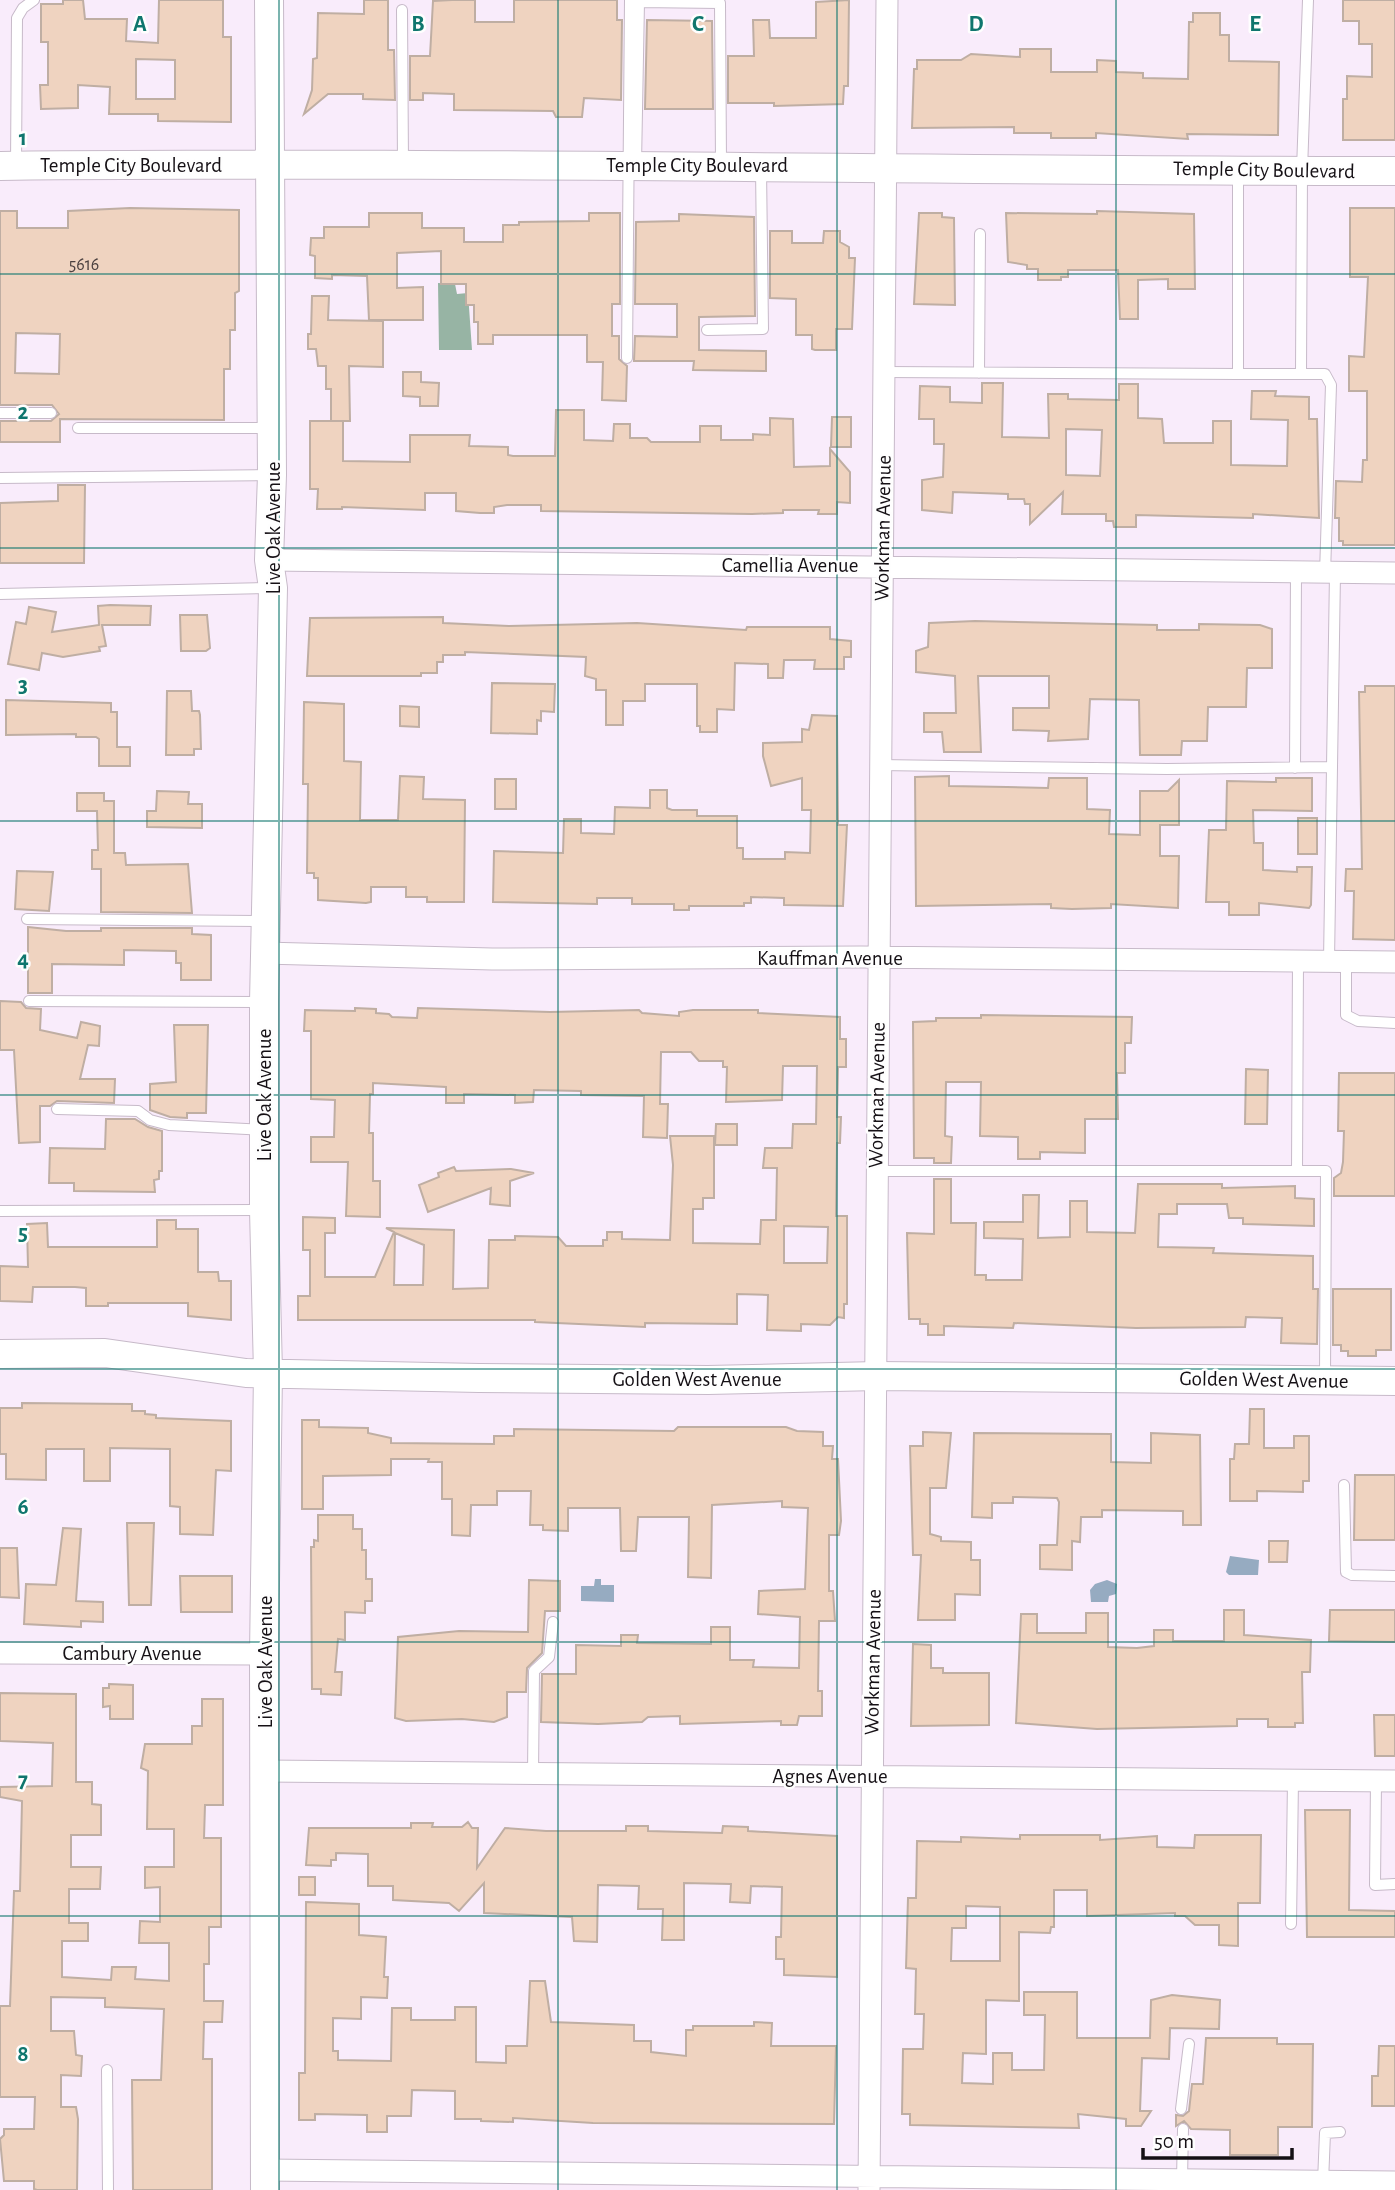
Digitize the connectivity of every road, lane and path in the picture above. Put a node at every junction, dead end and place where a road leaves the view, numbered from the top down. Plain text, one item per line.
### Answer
1 (34, 0) edge
2 (269, 0) edge
3 (630, 0) edge
4 (887, 0) edge
5 (1308, 0) edge
6 (402, 10) dead end
7 (268, 164) junction
8 (632, 164) junction
9 (721, 164) junction
10 (761, 165) junction
11 (8, 166) edge
12 (403, 166) junction
13 (885, 166) junction
14 (1238, 169) junction
15 (1302, 170) junction
16 (1395, 171) edge
17 (981, 234) dead end
18 (707, 330) dead end
19 (627, 358) dead end
20 (885, 372) junction
21 (979, 373) junction
22 (1238, 374) junction
23 (1301, 374) junction
24 (0, 413) edge
25 (51, 414) dead end
26 (78, 428) dead end
27 (272, 428) junction
28 (272, 475) junction
29 (0, 478) edge
30 (269, 560) junction
31 (882, 566) junction
32 (1296, 573) junction
33 (1395, 573) edge
34 (1330, 574) junction
35 (274, 588) junction
36 (0, 594) edge
37 (879, 765) junction
38 (1294, 768) junction
39 (1330, 768) junction
40 (27, 919) dead end
41 (265, 921) junction
42 (264, 953) junction
43 (879, 958) junction
44 (1298, 961) junction
45 (1337, 961) junction
46 (1395, 962) edge
47 (29, 1001) dead end
48 (264, 1002) junction
49 (1395, 1023) edge
50 (57, 1109) dead end
51 (264, 1130) junction
52 (876, 1171) junction
53 (1297, 1171) junction
54 (264, 1210) junction
55 (0, 1211) edge
56 (0, 1354) edge
57 (268, 1372) junction
58 (877, 1376) junction
59 (1325, 1381) junction
60 (1395, 1381) edge
61 (1344, 1485) dead end
62 (1395, 1576) edge
63 (553, 1622) dead end
64 (0, 1653) edge
65 (264, 1654) junction
66 (265, 1771) junction
67 (533, 1774) junction
68 (871, 1776) junction
69 (1293, 1780) junction
70 (1385, 1781) edge
71 (1395, 1884) edge
72 (1292, 1924) dead end
73 (1189, 2044) dead end
74 (107, 2070) dead end
75 (1181, 2109) dead end
76 (1183, 2129) dead end
77 (1340, 2132) dead end
78 (265, 2180) edge
79 (1182, 2180) junction
80 (1323, 2182) junction
81 (1395, 2182) edge
82 (869, 2183) edge
83 (1130, 2184) edge
84 (1207, 2185) edge
85 (1264, 2185) edge
86 (108, 2190) edge

1 - 11 lane
2 - 7 street, Live Oak Avenue
3 - 8 lane
4 - 13 street, Workman Avenue
5 - 15 lane
6 - 12 lane
7 - 11 street, Temple City Boulevard
7 - 12 street, Temple City Boulevard
7 - 27 street, Live Oak Avenue
8 - 9 street, Temple City Boulevard
8 - 9 lane
8 - 12 street, Temple City Boulevard
8 - 19 lane
9 - 10 street, Temple City Boulevard
10 - 13 street, Temple City Boulevard
10 - 18 lane
13 - 14 street, Temple City Boulevard
13 - 20 street, Workman Avenue
14 - 15 street, Temple City Boulevard
14 - 22 lane
15 - 16 street, Temple City Boulevard
15 - 23 lane
17 - 21 lane
20 - 21 lane
20 - 31 street, Workman Avenue
21 - 22 lane
22 - 23 lane
23 - 34 lane
24 - 25 lane
26 - 27 lane
27 - 28 street, Live Oak Avenue
28 - 29 lane
28 - 30 street, Live Oak Avenue
30 - 31 street, Camellia Avenue
30 - 35 street, Live Oak Avenue
31 - 32 street, Camellia Avenue
31 - 37 street, Workman Avenue
32 - 34 street, Camellia Avenue
32 - 38 lane
33 - 34 street, Camellia Avenue
34 - 39 lane
35 - 36 lane
35 - 41 street, Live Oak Avenue
37 - 38 lane
37 - 43 street, Workman Avenue
38 - 39 lane
39 - 45 lane
40 - 41 lane
41 - 42 street, Live Oak Avenue
42 - 43 street, Kauffman Avenue
42 - 48 street, Live Oak Avenue
43 - 44 street, Kauffman Avenue
43 - 52 street, Workman Avenue
44 - 45 street, Kauffman Avenue
44 - 53 lane
45 - 46 street, Kauffman Avenue
45 - 49 lane
47 - 48 lane
48 - 51 street, Live Oak Avenue
50 - 51 lane
51 - 54 street, Live Oak Avenue
52 - 53 lane
52 - 58 street, Workman Avenue
53 - 59 lane
54 - 55 lane
54 - 57 street, Live Oak Avenue
56 - 57 street, Golden West Avenue
57 - 58 street, Golden West Avenue
57 - 65 street, Live Oak Avenue
58 - 59 street, Golden West Avenue
58 - 68 street, Workman Avenue
59 - 60 street, Golden West Avenue
61 - 62 lane
63 - 67 lane
64 - 65 street, Cambury Avenue
65 - 66 street, Live Oak Avenue
66 - 67 street, Agnes Avenue
66 - 78 street, Live Oak Avenue
67 - 68 street, Agnes Avenue
68 - 69 street, Agnes Avenue
68 - 82 street, Workman Avenue
69 - 70 street, Agnes Avenue
69 - 72 lane
70 - 71 lane
73 - 75 lane
74 - 86 lane
76 - 79 lane
77 - 80 lane
78 - 82 street
79 - 83 street
79 - 84 street
80 - 81 street
80 - 85 street
82 - 83 street
84 - 85 street

